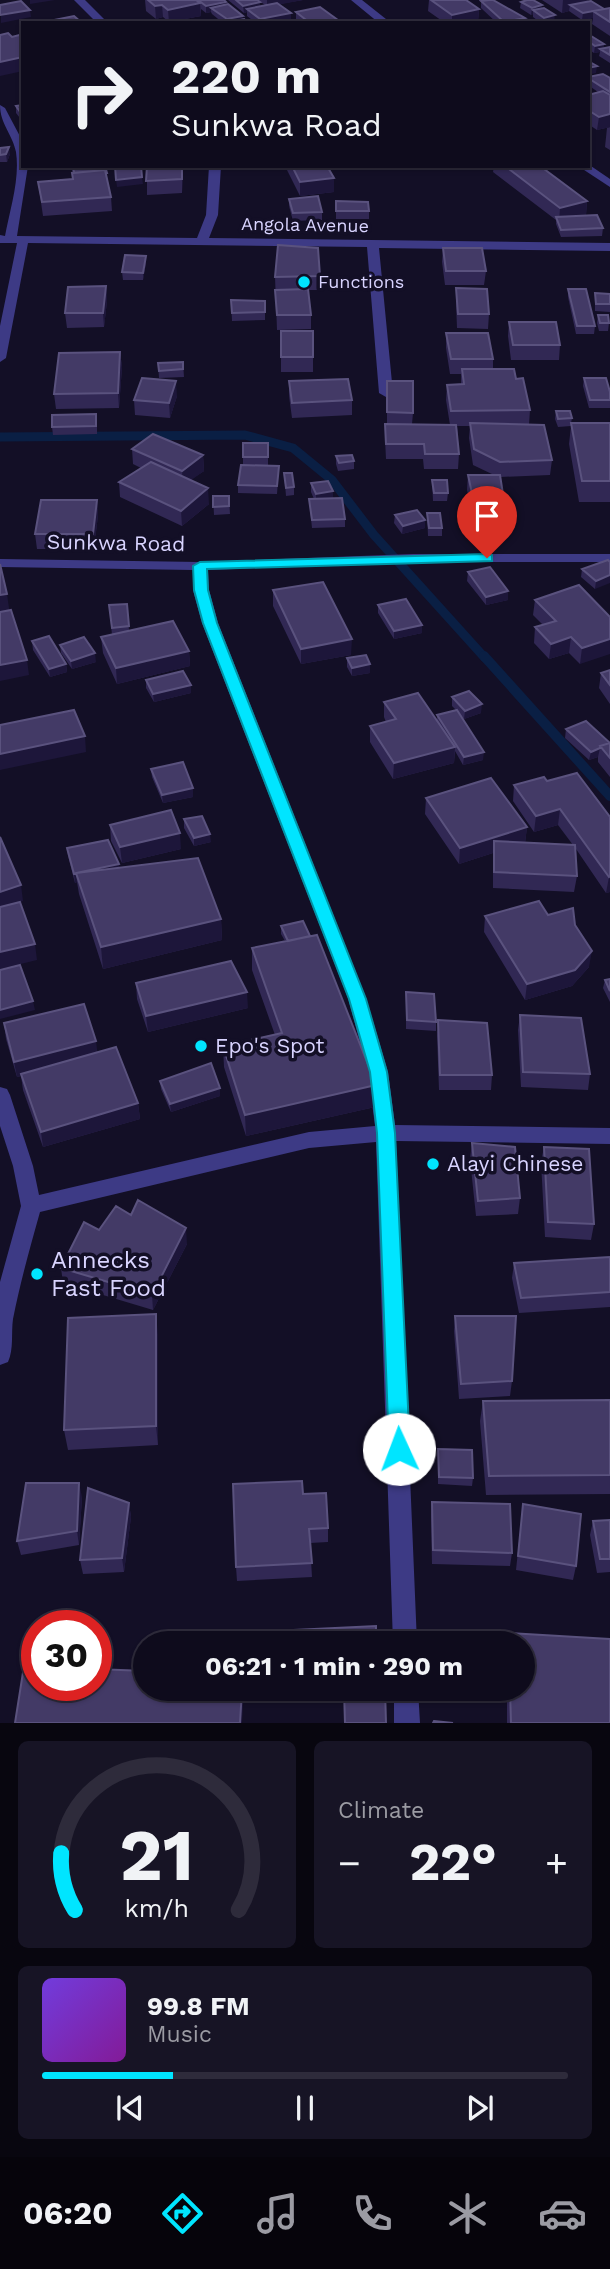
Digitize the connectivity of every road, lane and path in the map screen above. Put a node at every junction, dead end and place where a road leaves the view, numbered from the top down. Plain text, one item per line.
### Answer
1 (79, 0) edge
2 (356, 0) edge
3 (101, 21) edge
4 (383, 21) edge
5 (0, 108) edge
6 (21, 157) edge
7 (22, 168) edge
8 (215, 168) edge
9 (586, 168) edge
10 (610, 184) edge
11 (11, 239) edge
12 (202, 241) junction
13 (373, 244) junction
14 (610, 247) edge
15 (2, 342) edge
16 (0, 358) edge
17 (386, 393) edge
18 (610, 558) edge
19 (0, 563) edge
20 (200, 566) junction
21 (0, 1095) edge
22 (386, 1133) junction
23 (610, 1136) edge
24 (31, 1206) junction
25 (0, 1355) edge
26 (405, 1631) edge
27 (406, 1701) edge
28 (407, 1723) edge

1 - 3 street
2 - 4 street
5 - 6 street
7 - 11 street
8 - 12 street
9 - 10 street
11 - 12 street, Angola Avenue
11 - 15 street
12 - 13 street, Angola Avenue
13 - 14 street, Angola Avenue
13 - 17 street
15 - 16 street
18 - 20 street, Sunkwa Road
19 - 20 street, Sunkwa Road
20 - 22 street
21 - 24 street
22 - 23 street
22 - 24 street
22 - 26 street
24 - 25 street
27 - 28 street

